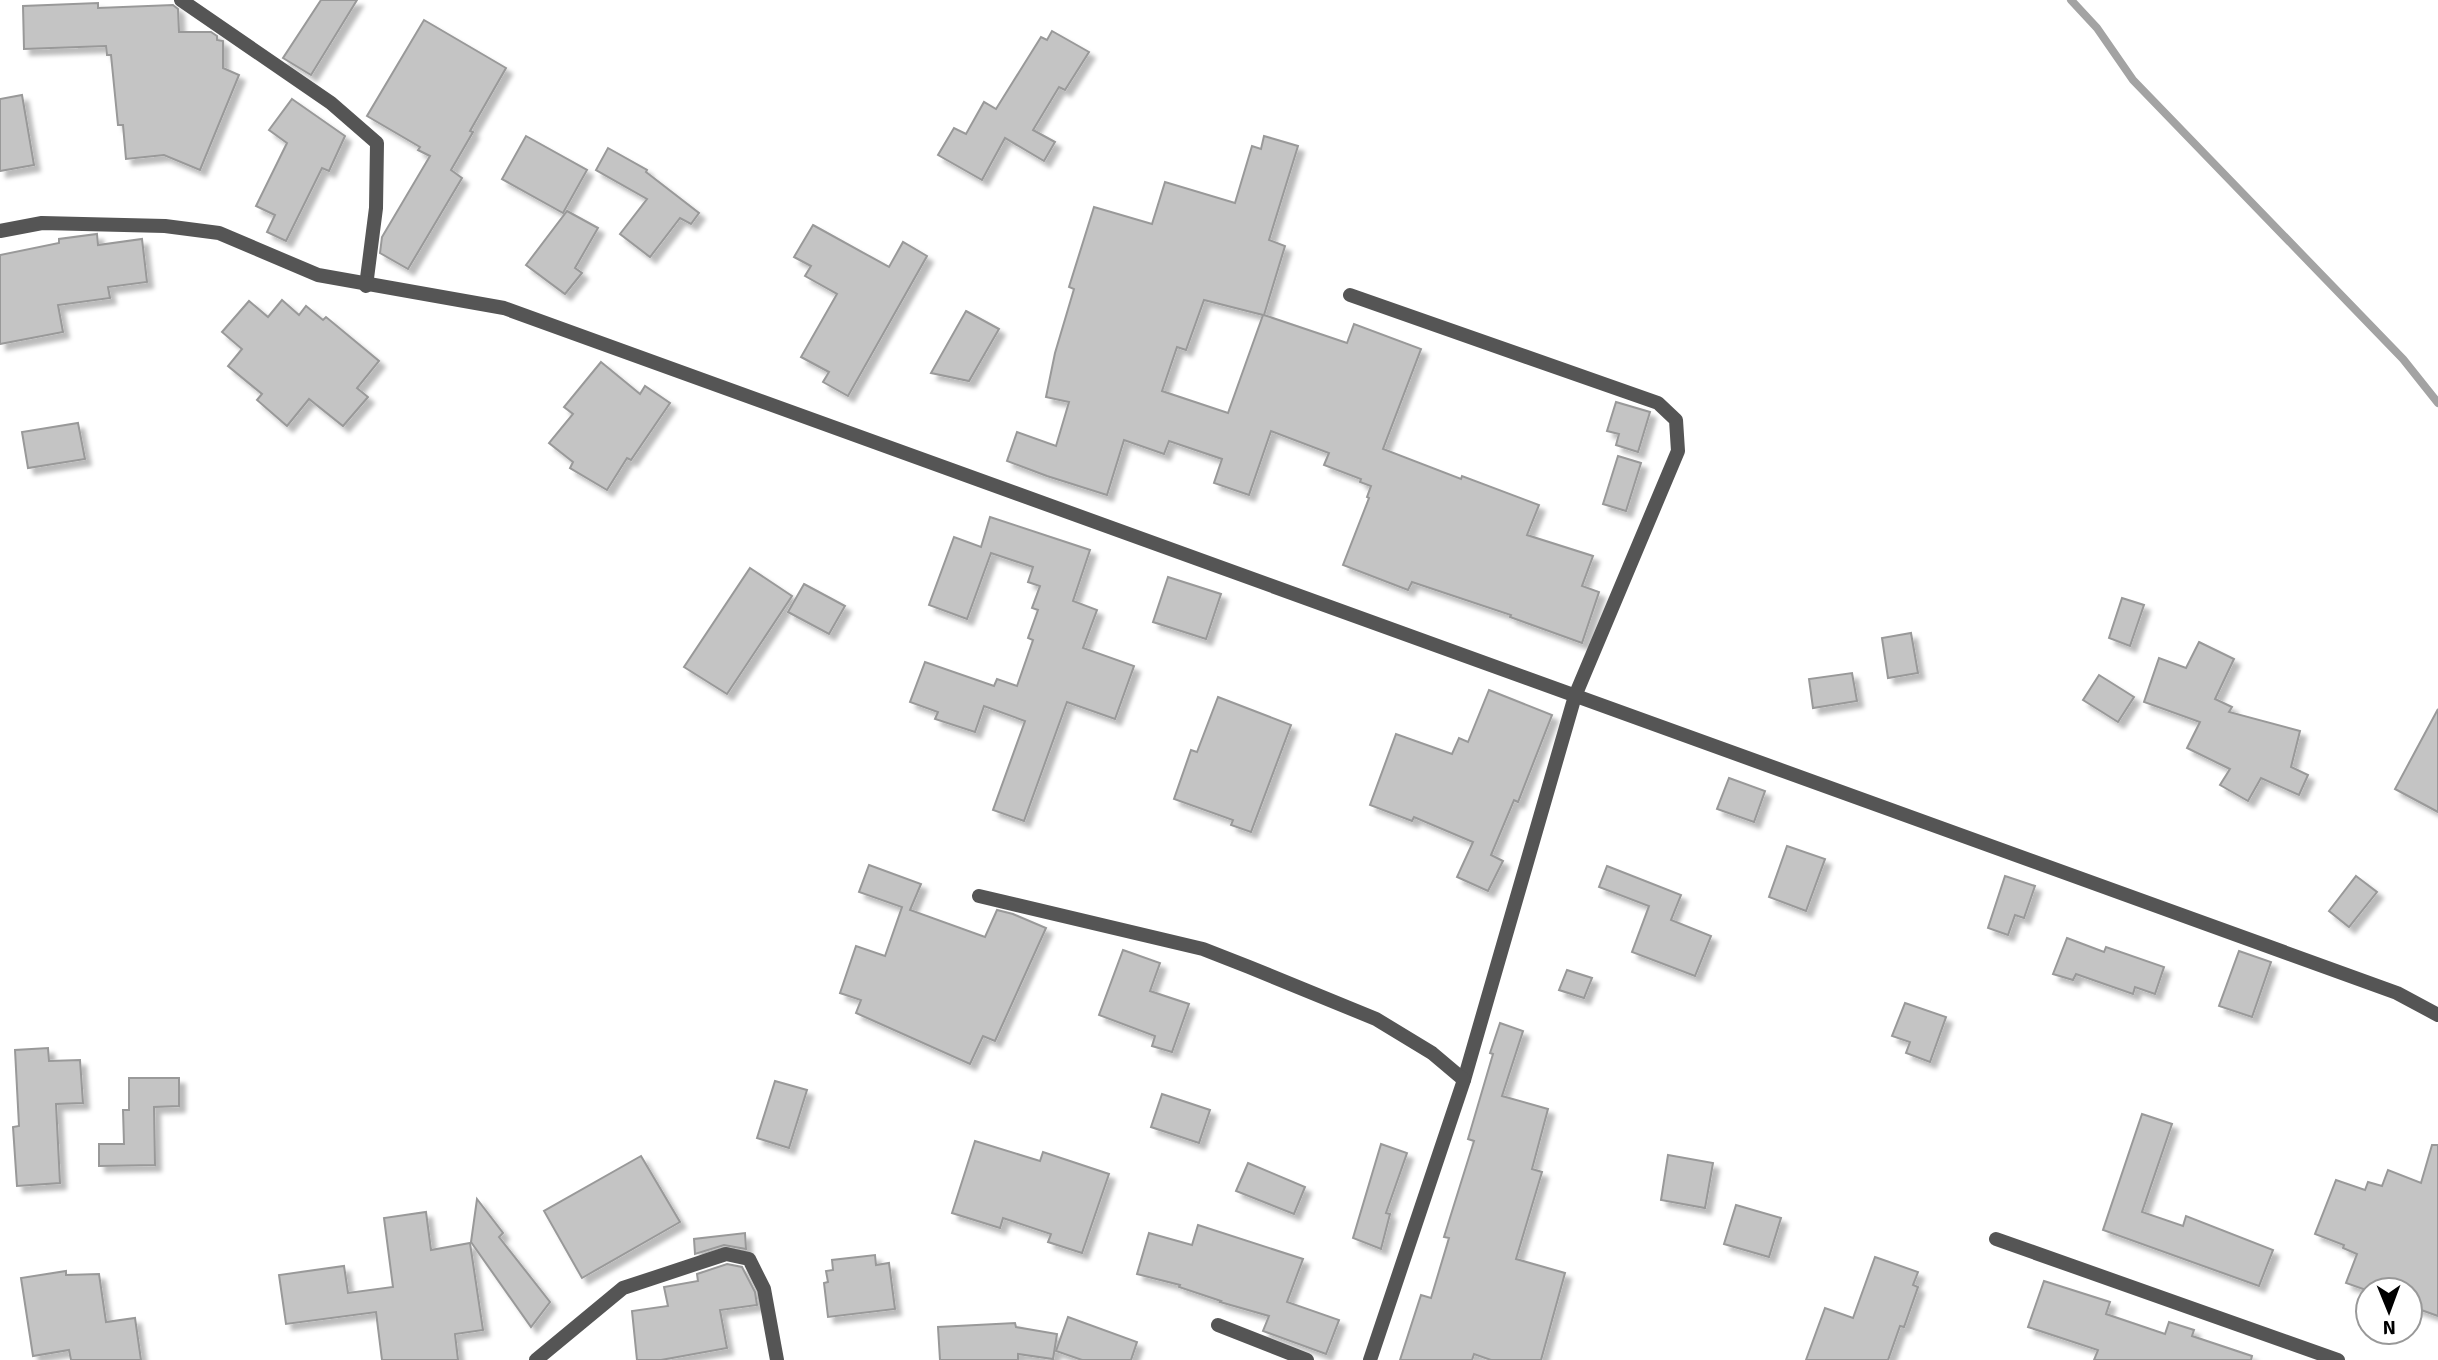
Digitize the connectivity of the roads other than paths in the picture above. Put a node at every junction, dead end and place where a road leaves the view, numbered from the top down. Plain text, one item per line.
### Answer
1 (181, 0) edge
2 (0, 231) edge
3 (366, 286) junction
4 (1350, 295) dead end
5 (1575, 696) junction
6 (979, 896) dead end
7 (2438, 1015) edge
8 (1464, 1080) junction
9 (1996, 1238) dead end
10 (1218, 1325) dead end
11 (536, 1360) edge
12 (777, 1360) edge
13 (1307, 1360) edge
14 (1370, 1360) edge
15 (2338, 1360) edge

1 - 3 street
2 - 3 street
3 - 5 street
4 - 5 street
5 - 7 street
5 - 8 street
6 - 8 street
8 - 14 street
9 - 15 street
10 - 13 street
11 - 12 street

